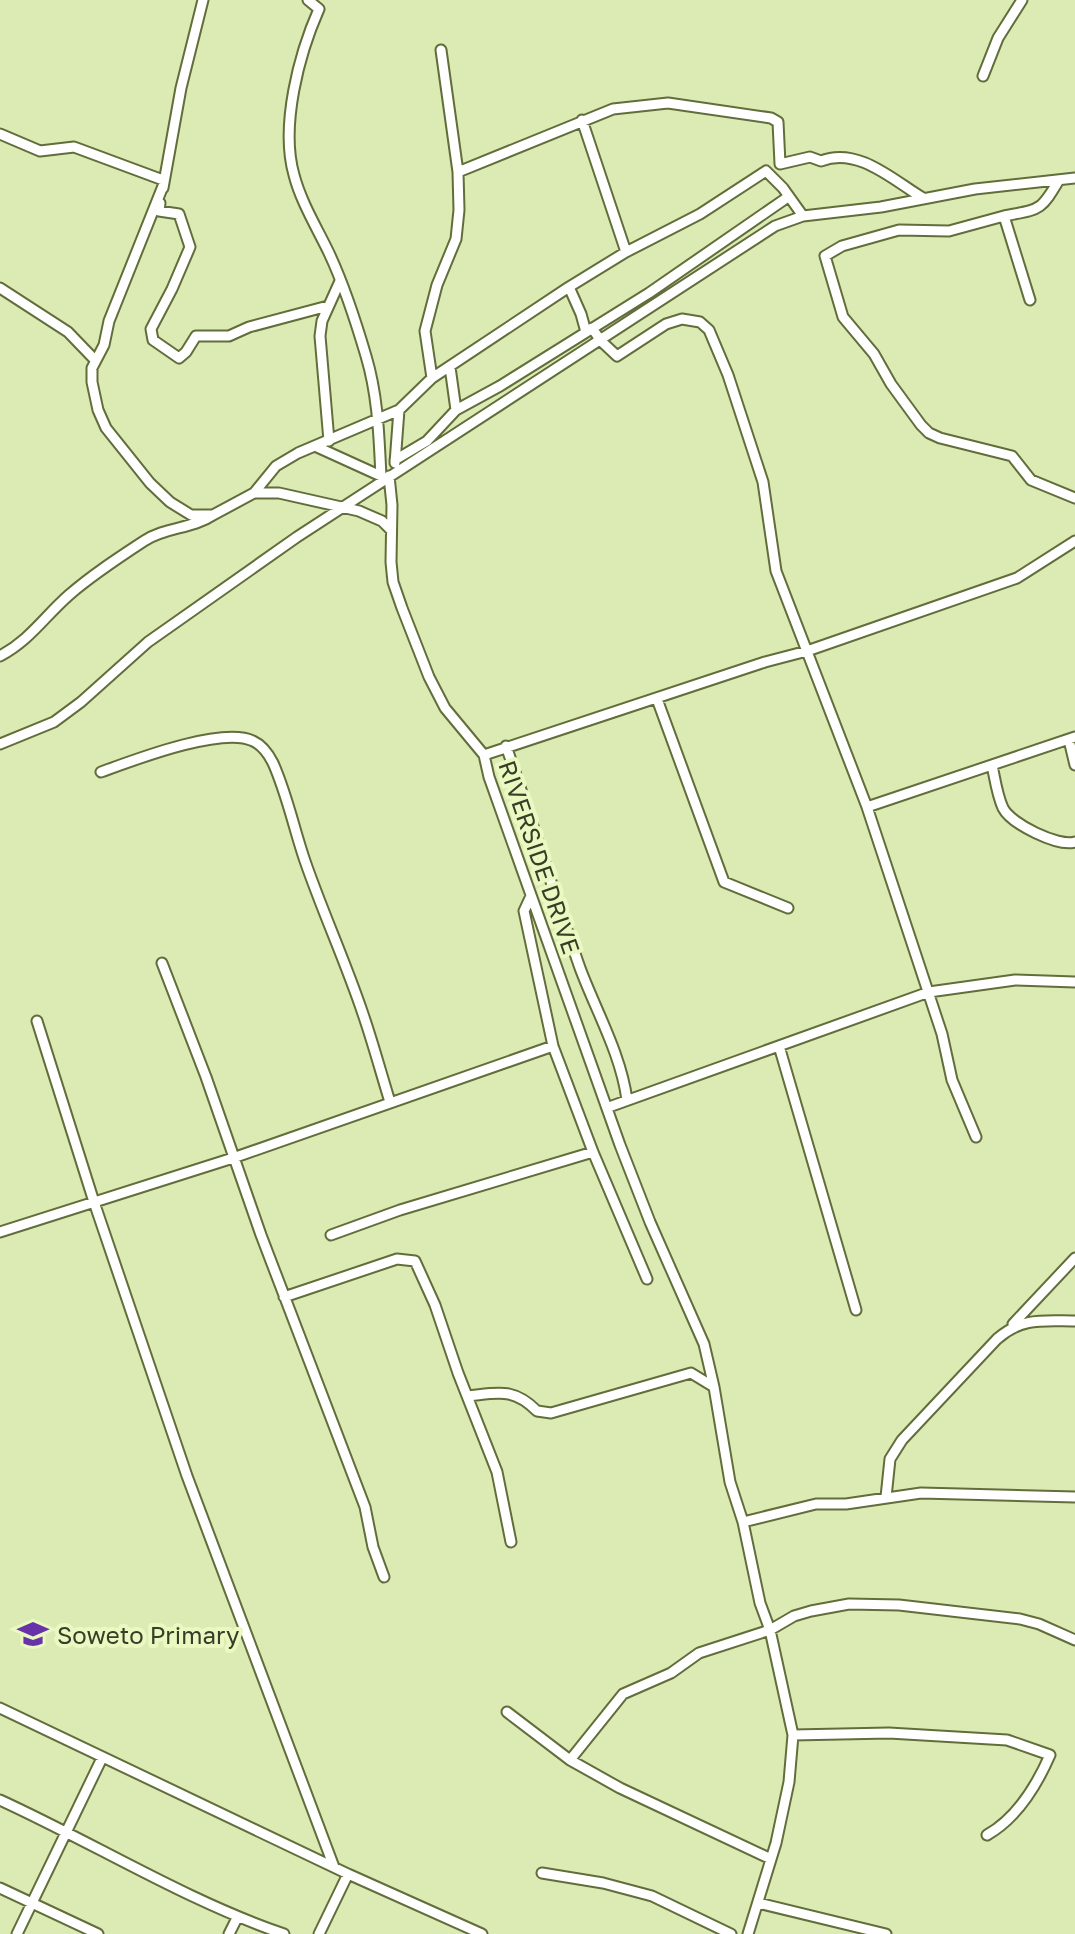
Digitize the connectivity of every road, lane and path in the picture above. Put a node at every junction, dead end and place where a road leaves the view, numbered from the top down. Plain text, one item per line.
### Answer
1 (203, 0) edge
2 (308, 0) edge
3 (1022, 0) edge
4 (441, 50) dead end
5 (983, 76) dead end
6 (582, 120) junction
7 (0, 134) edge
8 (458, 172) junction
9 (1075, 178) edge
10 (1059, 180) junction
11 (163, 183) junction
12 (788, 197) junction
13 (923, 198) junction
14 (803, 216) junction
15 (1004, 216) junction
16 (626, 252) junction
17 (340, 281) junction
18 (569, 287) junction
19 (0, 288) edge
20 (1030, 300) dead end
21 (328, 306) junction
22 (589, 330) junction
23 (601, 341) junction
24 (95, 360) junction
25 (450, 367) junction
26 (432, 378) junction
27 (399, 410) junction
28 (456, 410) junction
29 (378, 418) junction
30 (329, 441) junction
31 (317, 447) junction
32 (395, 460) junction
33 (385, 478) junction
34 (254, 493) junction
35 (1075, 498) edge
36 (342, 507) junction
37 (213, 515) junction
38 (391, 530) junction
39 (1075, 541) edge
40 (807, 651) junction
41 (0, 656) edge
42 (657, 699) junction
43 (1072, 738) edge
44 (0, 744) edge
45 (506, 746) junction
46 (484, 755) junction
47 (992, 765) junction
48 (1075, 765) edge
49 (101, 772) dead end
50 (867, 807) junction
51 (1075, 842) edge
52 (531, 896) junction
53 (788, 908) dead end
54 (162, 963) dead end
55 (1075, 982) edge
56 (929, 992) junction
57 (37, 1021) dead end
58 (553, 1046) junction
59 (779, 1046) junction
60 (627, 1100) junction
61 (390, 1102) junction
62 (609, 1107) junction
63 (976, 1137) dead end
64 (593, 1152) junction
65 (233, 1158) junction
66 (94, 1202) junction
67 (0, 1232) edge
68 (331, 1235) dead end
69 (1075, 1258) edge
70 (647, 1279) dead end
71 (284, 1297) junction
72 (1035, 1301) junction
73 (856, 1310) dead end
74 (1075, 1321) edge
75 (1036, 1322) junction
76 (1011, 1327) junction
77 (714, 1387) junction
78 (467, 1396) junction
79 (886, 1497) junction
80 (1075, 1497) edge
81 (743, 1522) junction
82 (511, 1542) dead end
83 (384, 1577) dead end
84 (770, 1630) junction
85 (1075, 1640) edge
86 (0, 1708) edge
87 (507, 1712) dead end
88 (793, 1735) junction
89 (102, 1758) junction
90 (570, 1760) junction
91 (0, 1800) edge
92 (67, 1831) junction
93 (987, 1835) dead end
94 (771, 1859) junction
95 (334, 1867) junction
96 (542, 1873) dead end
97 (348, 1874) junction
98 (0, 1888) edge
99 (758, 1903) junction
100 (33, 1904) junction
101 (237, 1918) junction
102 (17, 1934) edge
103 (98, 1934) edge
104 (229, 1934) edge
105 (284, 1934) edge
106 (319, 1934) edge
107 (482, 1934) edge
108 (731, 1934) edge
109 (748, 1934) edge
110 (886, 1934) edge

1 - 11 street
2 - 17 street
3 - 5 street
4 - 8 street
6 - 8 street
6 - 13 street
6 - 16 street
7 - 11 street
8 - 26 street
9 - 10 street
10 - 13 street
10 - 15 street
11 - 21 street
11 - 24 street
12 - 14 street
12 - 16 street
12 - 22 street
13 - 14 street
14 - 23 street
15 - 20 street
15 - 35 street
16 - 18 street
17 - 21 street
17 - 29 street
18 - 22 street
18 - 25 street
19 - 24 street
21 - 30 street
22 - 23 street
22 - 28 street
23 - 33 street
23 - 40 street
24 - 37 street
25 - 26 street
25 - 28 street
26 - 27 street
27 - 29 street
27 - 32 street
28 - 32 street
29 - 30 street
29 - 33 street
30 - 31 street
31 - 33 street
31 - 34 street
32 - 33 street
33 - 36 street
33 - 38 street
34 - 36 street
34 - 37 street
36 - 38 street
36 - 44 street
37 - 41 street
38 - 46 street
39 - 40 street, RIVERSIDE DRIVE
40 - 42 street, RIVERSIDE DRIVE
40 - 50 street
42 - 45 street, RIVERSIDE DRIVE
42 - 53 street
43 - 47 street
43 - 48 street
45 - 46 street, RIVERSIDE DRIVE
45 - 60 street
46 - 52 street, RIVERSIDE DRIVE
47 - 50 street
47 - 51 street
49 - 61 street
50 - 56 street
52 - 58 street
52 - 62 street, RIVERSIDE DRIVE
54 - 65 street
55 - 56 street
56 - 59 street
56 - 63 street
57 - 66 street
58 - 61 street
58 - 64 street
59 - 60 street
59 - 73 street
60 - 62 street
61 - 65 street
62 - 77 street, RIVERSIDE DRIVE
64 - 68 street
64 - 70 street
65 - 66 street
65 - 71 street
66 - 67 street
66 - 95 street
69 - 72 street
71 - 78 street
71 - 83 street
72 - 75 street
72 - 76 street
74 - 75 street
75 - 76 street
76 - 79 street
77 - 78 street
77 - 81 street, RIVERSIDE DRIVE
78 - 82 street
79 - 80 street
79 - 81 street
81 - 84 street, RIVERSIDE DRIVE
84 - 85 street
84 - 88 street, RIVERSIDE DRIVE
84 - 90 street
86 - 89 street
87 - 90 street
88 - 93 street
88 - 94 street, RIVERSIDE DRIVE
89 - 92 street
89 - 95 street
90 - 94 street
91 - 92 street
92 - 100 street
92 - 101 street
94 - 99 street, RIVERSIDE DRIVE
95 - 97 street
96 - 108 street
97 - 106 street
97 - 107 street
98 - 100 street
99 - 109 street, RIVERSIDE DRIVE
99 - 110 street
100 - 102 street
100 - 103 street
101 - 104 street
101 - 105 street

